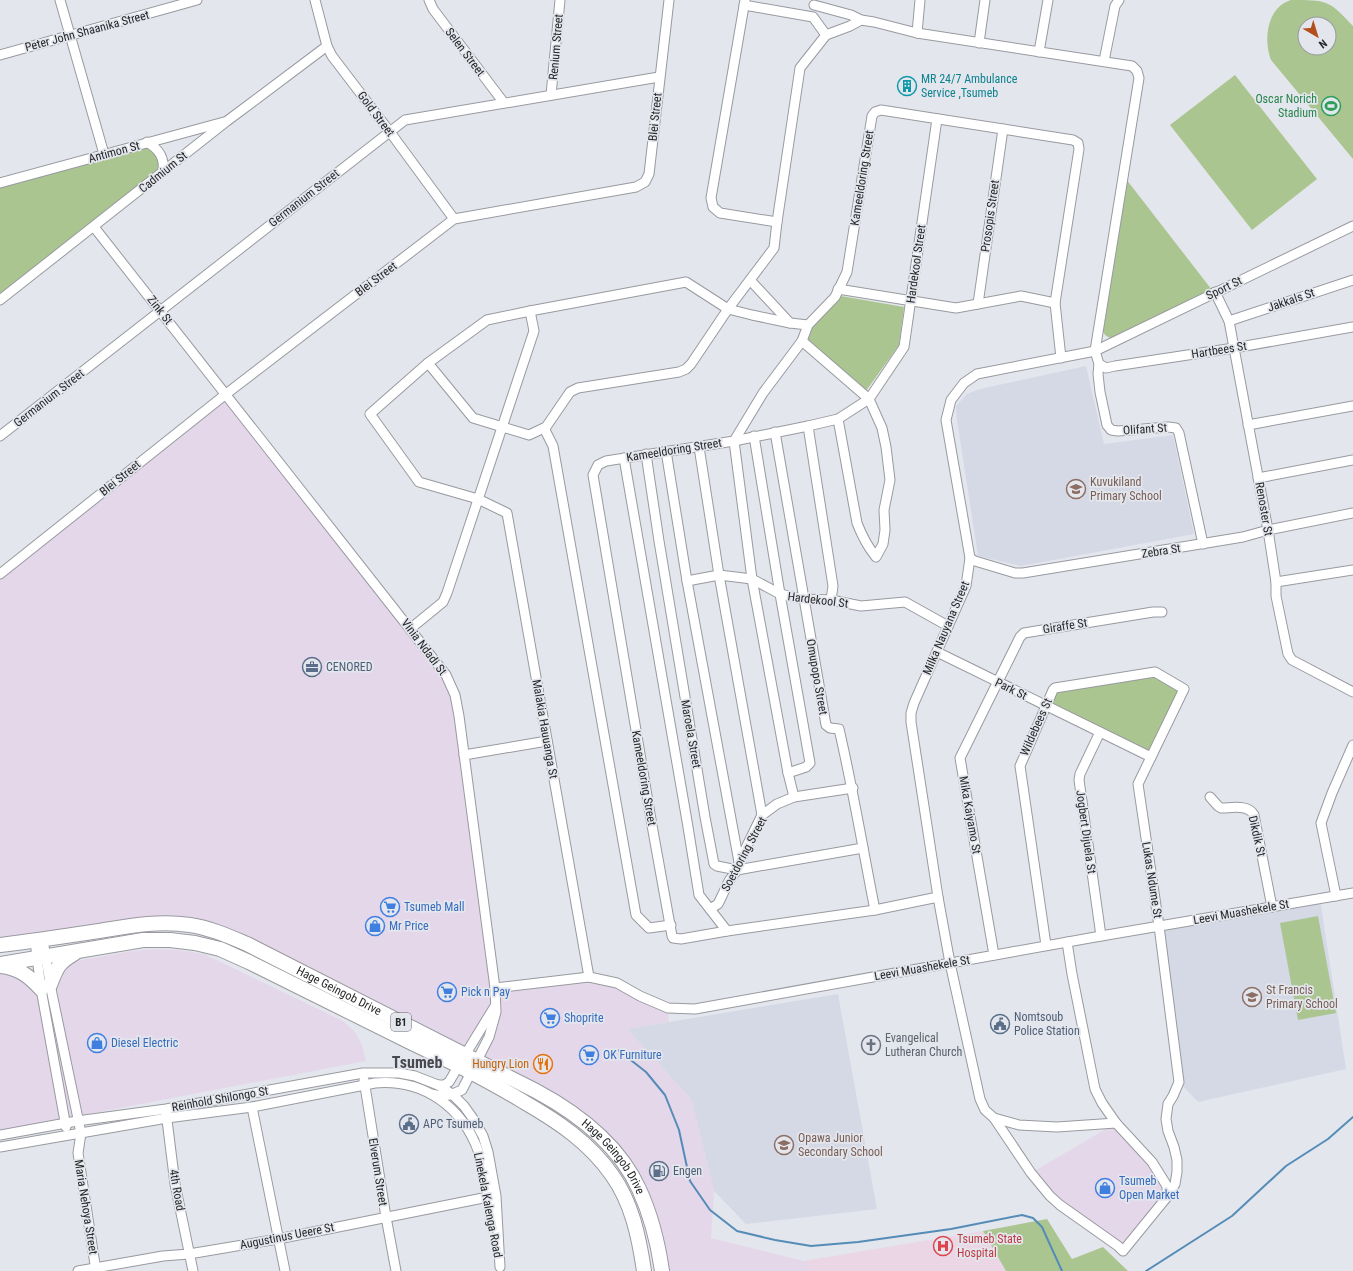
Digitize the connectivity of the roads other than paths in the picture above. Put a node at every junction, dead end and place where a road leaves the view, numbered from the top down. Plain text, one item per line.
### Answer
1 (60, 0) edge
2 (197, 0) edge
3 (315, 0) edge
4 (429, 0) edge
5 (560, 0) edge
6 (669, 0) edge
7 (920, 0) edge
8 (985, 0) edge
9 (1048, 0) edge
10 (1119, 0) edge
11 (188, 1) edge
12 (745, 2) edge
13 (814, 3) edge
14 (813, 17) junction
15 (861, 20) junction
16 (917, 33) junction
17 (70, 35) junction
18 (826, 35) junction
19 (979, 43) junction
20 (328, 46) junction
21 (1039, 52) junction
22 (0, 55) edge
23 (1104, 61) junction
24 (659, 77) junction
25 (551, 95) junction
26 (504, 103) junction
27 (937, 119) junction
28 (227, 121) junction
29 (1003, 129) junction
30 (390, 132) junction
31 (147, 142) junction
32 (104, 154) junction
33 (163, 172) junction
34 (0, 183) edge
35 (454, 219) junction
36 (777, 222) junction
37 (1353, 226) edge
38 (94, 227) junction
39 (750, 280) junction
40 (1353, 280) edge
41 (838, 289) junction
42 (1215, 292) junction
43 (0, 300) edge
44 (911, 301) junction
45 (1055, 303) junction
46 (978, 304) junction
47 (728, 309) junction
48 (160, 310) junction
49 (530, 311) junction
50 (1229, 321) junction
51 (790, 323) junction
52 (808, 325) junction
53 (1353, 327) edge
54 (802, 341) junction
55 (1234, 348) junction
56 (1095, 351) junction
57 (1061, 358) junction
58 (428, 363) junction
59 (1099, 364) junction
60 (226, 394) junction
61 (869, 400) junction
62 (1353, 406) edge
63 (838, 419) junction
64 (1248, 425) junction
65 (808, 426) junction
66 (502, 428) junction
67 (544, 428) junction
68 (775, 432) junction
69 (0, 436) edge
70 (754, 436) junction
71 (734, 441) junction
72 (699, 447) junction
73 (666, 451) junction
74 (646, 454) junction
75 (624, 458) junction
76 (1353, 460) edge
77 (1258, 478) junction
78 (478, 499) junction
79 (1353, 513) edge
80 (1268, 530) junction
81 (1203, 544) junction
82 (970, 558) junction
83 (1, 570) edge
84 (1353, 570) edge
85 (719, 576) junction
86 (752, 579) junction
87 (687, 581) junction
88 (1276, 582) junction
89 (780, 594) junction
90 (803, 599) junction
91 (831, 600) junction
92 (1162, 612) dead end
93 (948, 626) junction
94 (410, 629) junction
95 (937, 652) junction
96 (998, 682) junction
97 (1183, 688) joint
98 (1353, 692) edge
99 (1045, 705) junction
100 (1100, 732) junction
101 (547, 741) junction
102 (1353, 745) edge
103 (464, 755) junction
104 (1151, 757) junction
105 (1349, 769) edge
106 (788, 773) junction
107 (853, 788) junction
108 (794, 797) junction
109 (1210, 797) dead end
110 (762, 815) junction
111 (863, 848) junction
112 (738, 866) junction
113 (1353, 893) edge
114 (1336, 896) junction
115 (938, 897) junction
116 (1272, 907) junction
117 (710, 909) junction
118 (875, 910) junction
119 (671, 926) junction
120 (1159, 926) junction
121 (727, 931) junction
122 (1101, 936) junction
123 (39, 940) junction
124 (1066, 942) junction
125 (0, 944) edge
126 (1046, 945) junction
127 (81, 950) junction
128 (994, 955) junction
129 (41, 956) junction
130 (950, 963) junction
131 (0, 965) edge
132 (589, 977) junction
133 (46, 987) junction
134 (495, 988) junction
135 (496, 1003) junction
136 (468, 1063) junction
137 (363, 1073) junction
138 (365, 1086) junction
139 (462, 1090) junction
140 (448, 1093) junction
141 (464, 1106) junction
142 (252, 1107) junction
143 (166, 1114) junction
144 (994, 1118) junction
145 (78, 1121) junction
146 (65, 1123) junction
147 (1116, 1123) junction
148 (80, 1133) junction
149 (0, 1135) edge
150 (69, 1135) junction
151 (78, 1143) junction
152 (0, 1147) edge
153 (492, 1196) junction
154 (1167, 1197) junction
155 (386, 1217) junction
156 (278, 1238) junction
157 (189, 1254) junction
158 (500, 1269) edge
159 (96, 1270) edge
160 (78, 1271) edge
161 (193, 1271) edge
162 (285, 1271) edge
163 (396, 1271) edge
164 (644, 1271) edge
165 (662, 1271) edge

1 - 17 street
2 - 11 street, Peter John Shaanika Street
3 - 20 street, Gold Street
4 - 26 street, Selen Street
5 - 25 street, Renium Street
6 - 24 street, Blei Street
7 - 16 street
8 - 19 street
9 - 21 street
10 - 23 street
11 - 17 street, Peter John Shaanika Street
12 - 14 street
12 - 36 street
13 - 14 street
13 - 15 street
14 - 18 street
15 - 16 street
15 - 18 street
16 - 19 street
17 - 22 street, Peter John Shaanika Street
17 - 32 street
18 - 36 street
19 - 21 street
20 - 28 street, Cadmium St
20 - 30 street, Gold Street
21 - 23 street
23 - 56 street
24 - 25 street, Germanium Street
24 - 35 street, Blei Street
25 - 26 street, Germanium Street
26 - 30 street, Germanium Street
27 - 29 street, Kameeldoring Street
27 - 41 street, Kameeldoring Street
27 - 44 street, Hardekool Street
28 - 31 street, Antimon St
28 - 33 street, Cadmium St
29 - 45 street, Kameeldoring Street
29 - 46 street, Prosopis Street
30 - 35 street, Gold Street
30 - 48 street, Germanium Street
31 - 32 street, Antimon St
31 - 33 street
32 - 34 street, Antimon St
33 - 38 street, Cadmium St
35 - 60 street, Blei Street
36 - 39 street
37 - 42 street, Sport St
38 - 43 street, Cadmium St
38 - 48 street, Zink St
39 - 47 street
39 - 51 street
40 - 50 street, Jakkals St
41 - 44 street
41 - 52 street, Kameeldoring Street
42 - 50 street, Renoster St
42 - 56 street, Sport St
44 - 46 street
44 - 61 street, Hardekool Street
45 - 46 street
45 - 57 street, Kameeldoring Street
47 - 49 street
47 - 51 street
47 - 67 street
48 - 60 street, Zink St
48 - 69 street, Germanium Street
49 - 58 street
49 - 66 street
50 - 55 street, Renoster St
51 - 52 street
52 - 54 street, Kameeldoring Street
53 - 55 street, Hartbees St
54 - 61 street
54 - 71 street, Kameeldoring Street
55 - 59 street, Hartbees St
55 - 64 street, Renoster St
56 - 57 street, Milka Nauyana Street
56 - 59 street
57 - 82 street, Milka Nauyana Street
58 - 66 street
58 - 78 street
59 - 81 street, Olifant St
60 - 83 street, Blei Street
60 - 94 street, Vinia Ndadi St
61 - 63 street
61 - 63 street
62 - 64 street
63 - 65 street
64 - 77 street, Renoster St
65 - 68 street
65 - 91 street
66 - 67 street
66 - 78 street
67 - 119 street
68 - 70 street
68 - 90 street, Omupopo Street
70 - 71 street
70 - 89 street
71 - 72 street, Kameeldoring Street
71 - 86 street
72 - 73 street, Kameeldoring Street
72 - 85 street
73 - 74 street, Kameeldoring Street
73 - 87 street
74 - 75 street, Kameeldoring Street
74 - 112 street, Maroela Street
75 - 117 street
75 - 119 street, Kameeldoring Street
76 - 77 street
77 - 80 street, Renoster St
78 - 94 street
78 - 101 street, Malakia Hauuanga St
79 - 80 street, Zebra St
80 - 81 street, Zebra St
80 - 88 street, Renoster St
81 - 82 street, Zebra St
82 - 93 street, Milka Nauyana Street
84 - 88 street
85 - 86 street, Hardekool St
85 - 87 street, Hardekool St
85 - 110 street
86 - 89 street, Hardekool St
86 - 106 street
87 - 112 street
88 - 98 street, Renoster St
89 - 90 street, Hardekool St
89 - 106 street
90 - 91 street, Hardekool St
90 - 107 street, Omupopo Street
91 - 93 street, Hardekool St
92 - 96 street, Giraffe St
93 - 95 street, Milka Nauyana Street
94 - 103 street, Vinia Ndadi St
95 - 96 street, Park St
95 - 115 street, Milka Nauyana Street
96 - 99 street, Park St
96 - 128 street, Mika Kaiyamo St
97 - 99 street, Wildebees St
97 - 104 street, Lukas Ndume St
99 - 100 street, Park St
99 - 126 street, Wildebees St
100 - 104 street, Park St
100 - 122 street, Jogbert Dijuela St
101 - 103 street
101 - 132 street, Malakia Hauuanga St
102 - 105 street
103 - 134 street, Vinia Ndadi St
104 - 120 street, Lukas Ndume St
105 - 114 street
106 - 108 street
107 - 108 street, Soetdoring Street
107 - 111 street, Omupopo Street
108 - 110 street, Soetdoring Street
109 - 116 street, Dikdik St
110 - 112 street, Soetdoring Street
111 - 112 street, Maroela Street
111 - 118 street, Omupopo Street
112 - 117 street, Soetdoring Street
113 - 114 street, Leevi Muashekele St
114 - 116 street, Leevi Muashekele St
115 - 118 street, Kameeldoring Street
115 - 130 street, Milka Nauyana Street
116 - 120 street, Leevi Muashekele St
117 - 121 street
118 - 121 street, Kameeldoring Street
119 - 121 street, Kameeldoring Street
120 - 122 street, Leevi Muashekele St
120 - 154 street, Lukas Ndume St
122 - 124 street, Leevi Muashekele St
123 - 125 highway, Hage Geingob Drive / B1
123 - 129 street
123 - 136 highway, Hage Geingob Drive / B1
124 - 126 street, Leevi Muashekele St
124 - 147 street
126 - 128 street, Leevi Muashekele St
127 - 129 highway, Hage Geingob Drive / B1
127 - 133 highway
127 - 136 highway, Hage Geingob Drive / B1
128 - 130 street, Leevi Muashekele St
129 - 131 highway, Hage Geingob Drive / B1
129 - 133 street
130 - 132 street, Leevi Muashekele St
130 - 144 street, Milka Nauyana Street
131 - 133 highway
132 - 134 street, Leevi Muashekele St
133 - 145 street
133 - 146 street
134 - 135 street, Vinia Ndadi St
135 - 136 street
135 - 136 street, Vinia Ndadi St
136 - 139 street
136 - 140 street
136 - 164 highway, Hage Geingob Drive / B1
136 - 165 highway, Hage Geingob Drive / B1
137 - 138 street, Elverum Street
137 - 140 street, Reinhold Shilongo St
137 - 143 street, Reinhold Shilongo St
138 - 140 street, Reinhold Shilongo St
138 - 142 street, Reinhold Shilongo St
138 - 155 street, Elverum Street
139 - 140 street, Reinhold Shilongo St
139 - 141 street
140 - 141 street
140 - 153 street, Linekela Kalenga Road
141 - 153 street
142 - 143 street, Reinhold Shilongo St
142 - 156 street
143 - 145 street, Reinhold Shilongo St
143 - 148 street, Reinhold Shilongo St
143 - 157 street, 4th Road
144 - 147 street
144 - 154 street
145 - 146 street, Reinhold Shilongo St
145 - 148 street
146 - 149 street, Reinhold Shilongo St
146 - 150 street
147 - 154 street
148 - 150 street, Reinhold Shilongo St
148 - 151 street, Maria Nehoya Street
150 - 151 street
150 - 152 street, Reinhold Shilongo St
151 - 159 street, Maria Nehoya Street
153 - 155 street, Augustinus Ueere St
153 - 158 street, Linekela Kalenga Road
155 - 156 street, Augustinus Ueere St
155 - 163 street, Elverum Street
156 - 157 street, Augustinus Ueere St
156 - 162 street
157 - 159 street, Augustinus Ueere St
157 - 161 street, 4th Road
159 - 160 street, Augustinus Ueere St

